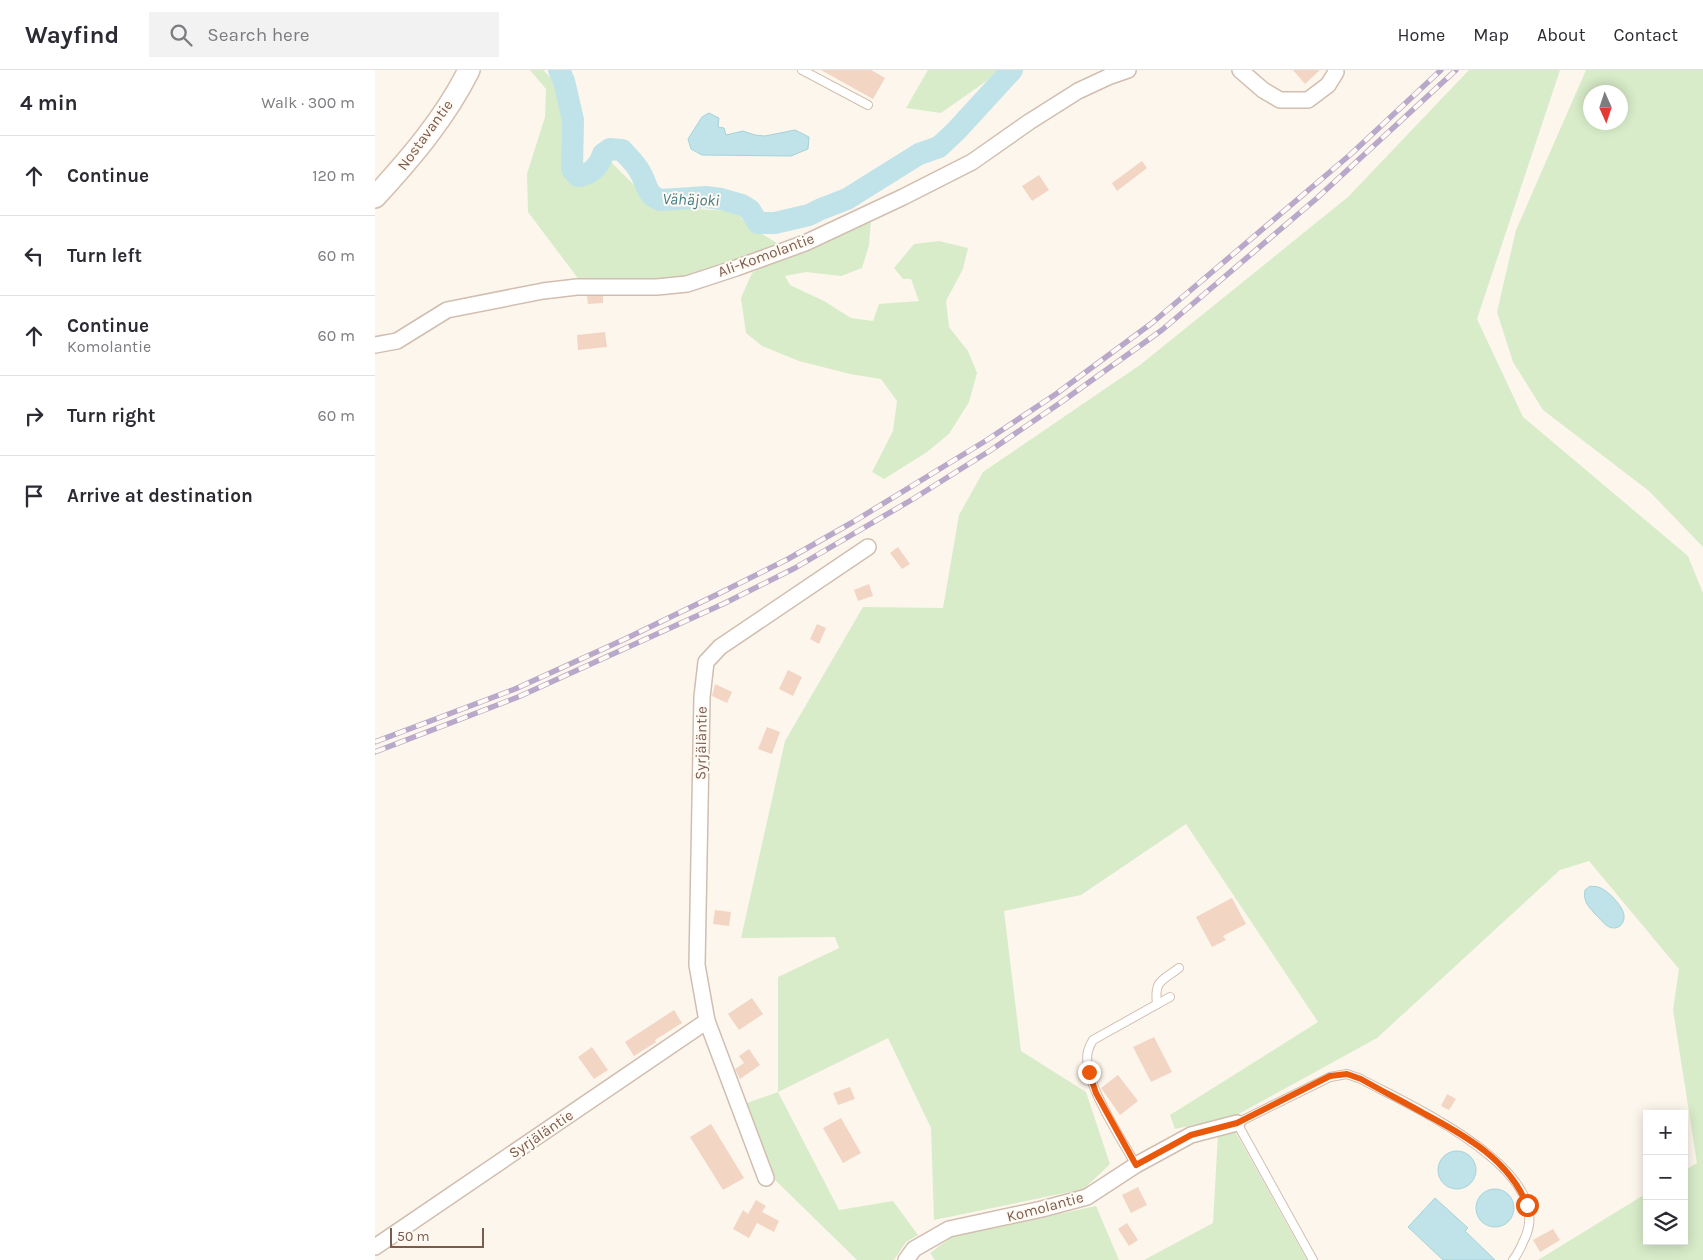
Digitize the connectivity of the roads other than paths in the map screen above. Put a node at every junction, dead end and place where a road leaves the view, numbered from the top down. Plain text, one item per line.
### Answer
1 (469, 70) edge
2 (802, 70) edge
3 (1128, 70) edge
4 (1240, 70) edge
5 (1336, 72) dead end
6 (868, 105) dead end
7 (375, 197) edge
8 (375, 345) edge
9 (868, 547) dead end
10 (1179, 968) dead end
11 (1170, 997) dead end
12 (1157, 1004) junction
13 (707, 1021) junction
14 (1237, 1123) junction
15 (1136, 1165) junction
16 (766, 1178) dead end
17 (375, 1247) edge
18 (906, 1260) edge
19 (1313, 1260) edge
20 (1513, 1260) edge

1 - 7 street, Nostavantie
2 - 6 lane
3 - 8 street, Ali-Komolantie
4 - 5 street
9 - 13 street, Syrjäläntie
10 - 12 lane
11 - 12 lane
12 - 15 lane
13 - 16 street, Syrjäläntie
13 - 17 street, Syrjäläntie
14 - 15 street, Komolantie
14 - 19 lane
14 - 20 lane
15 - 18 street, Komolantie

